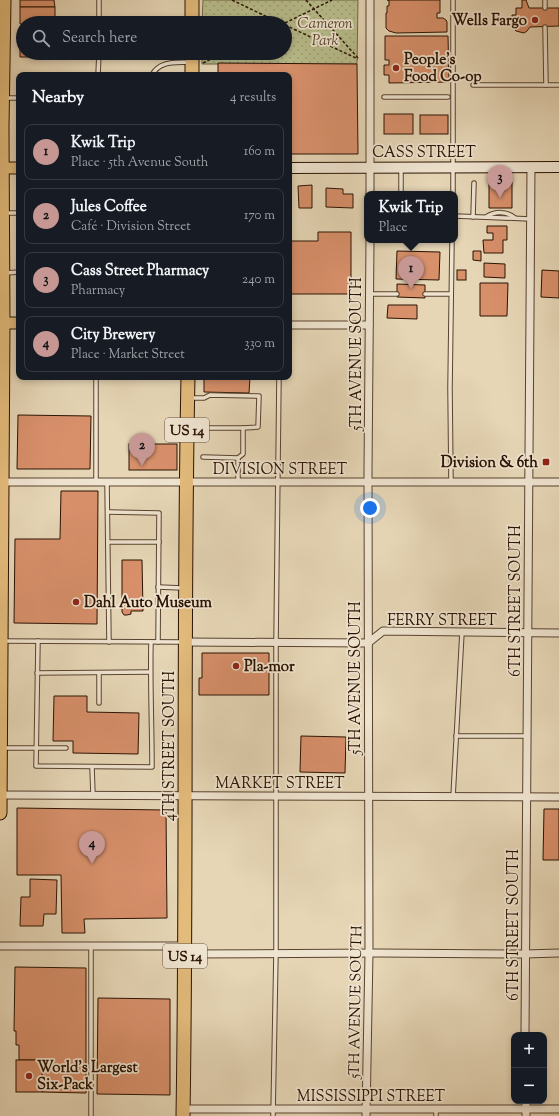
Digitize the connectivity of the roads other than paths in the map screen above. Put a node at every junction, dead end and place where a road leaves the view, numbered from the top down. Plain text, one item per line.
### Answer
1 (4, 0) edge
2 (99, 0) edge
3 (192, 0) edge
4 (370, 0) edge
5 (453, 0) edge
6 (545, 0) edge
7 (545, 8) dead end
8 (99, 16) edge
9 (192, 16) edge
10 (544, 26) dead end
11 (98, 60) edge
12 (194, 63) edge
13 (1, 70) edge
14 (98, 72) edge
15 (154, 72) edge
16 (473, 85) dead end
17 (546, 85) junction
18 (559, 85) edge
19 (384, 97) dead end
20 (448, 97) dead end
21 (2, 98) junction
22 (16, 98) edge
23 (401, 167) junction
24 (453, 167) junction
25 (530, 167) junction
26 (559, 167) edge
27 (1, 168) edge
28 (16, 168) edge
29 (292, 168) edge
30 (370, 168) junction
31 (474, 183) dead end
32 (370, 191) edge
33 (401, 191) edge
34 (453, 191) edge
35 (16, 212) edge
36 (2, 213) junction
37 (458, 216) edge
38 (473, 217) junction
39 (530, 218) junction
40 (370, 243) edge
41 (452, 243) edge
42 (16, 272) edge
43 (2, 273) junction
44 (369, 294) junction
45 (397, 294) dead end
46 (424, 294) dead end
47 (452, 294) junction
48 (2, 323) edge
49 (16, 323) edge
50 (292, 325) edge
51 (369, 325) junction
52 (1, 363) edge
53 (96, 380) edge
54 (188, 380) edge
55 (279, 380) edge
56 (188, 398) junction
57 (187, 428) junction
58 (243, 428) junction
59 (203, 457) dead end
60 (238, 458) junction
61 (1, 482) edge
62 (96, 482) junction
63 (108, 482) junction
64 (186, 482) junction
65 (238, 482) junction
66 (278, 482) junction
67 (368, 482) junction
68 (451, 482) junction
69 (528, 482) junction
70 (559, 482) edge
71 (108, 512) junction
72 (108, 542) junction
73 (159, 542) junction
74 (158, 587) junction
75 (186, 588) junction
76 (462, 632) junction
77 (528, 633) junction
78 (559, 633) edge
79 (1, 641) junction
80 (38, 641) junction
81 (109, 642) junction
82 (150, 642) junction
83 (158, 642) junction
84 (186, 642) junction
85 (276, 643) junction
86 (368, 643) junction
87 (150, 672) junction
88 (37, 673) junction
89 (99, 673) junction
90 (99, 703) dead end
91 (456, 736) junction
92 (527, 736) junction
93 (0, 748) edge
94 (36, 748) junction
95 (66, 748) dead end
96 (92, 767) junction
97 (0, 794) edge
98 (93, 795) junction
99 (185, 795) junction
100 (276, 796) junction
101 (368, 796) junction
102 (453, 797) junction
103 (527, 797) junction
104 (559, 797) edge
105 (0, 813) edge
106 (0, 946) edge
107 (91, 946) junction
108 (185, 950) junction
109 (276, 953) junction
110 (369, 953) junction
111 (559, 953) edge
112 (525, 954) junction
113 (526, 1032) edge
114 (559, 1109) edge
115 (183, 1112) edge
116 (273, 1113) edge
117 (366, 1113) edge
118 (436, 1113) edge
119 (526, 1113) edge
120 (91, 1116) edge

1 - 13 highway
2 - 8 lane
3 - 9 highway
4 - 30 street
5 - 24 lane
6 - 7 lane
10 - 17 lane
11 - 14 lane
12 - 15 lane
13 - 21 highway
16 - 17 lane
17 - 18 lane
19 - 20 lane
21 - 22 lane
21 - 27 highway
23 - 24 main road, CASS STREET
23 - 30 main road, CASS STREET
23 - 33 lane
24 - 25 main road, CASS STREET
24 - 34 lane
25 - 26 main road, CASS STREET
25 - 39 street, 6TH STREET SOUTH
27 - 28 main road
27 - 36 highway
29 - 30 main road, CASS STREET
30 - 32 street
31 - 38 lane
35 - 36 lane
36 - 43 highway
37 - 38 lane
38 - 39 lane
39 - 69 street, 6TH STREET SOUTH
40 - 44 street, 5TH AVENUE SOUTH
41 - 47 lane
42 - 43 lane
43 - 48 highway
44 - 45 lane
44 - 51 street, 5TH AVENUE SOUTH
46 - 47 lane
47 - 68 lane
48 - 49 main road
48 - 52 highway
50 - 51 street
51 - 67 street, 5TH AVENUE SOUTH
52 - 61 highway
53 - 62 lane
54 - 56 highway, 4TH STREET SOUTH / US 14
55 - 66 lane
56 - 57 highway, 4TH STREET SOUTH / US 14
56 - 58 lane
57 - 58 lane
57 - 64 highway, 4TH STREET SOUTH / US 14
58 - 60 lane
59 - 60 lane
60 - 65 lane
61 - 62 street, DIVISION STREET
61 - 79 highway
62 - 63 street, DIVISION STREET
63 - 64 street, DIVISION STREET
63 - 71 lane
64 - 65 street, DIVISION STREET
64 - 75 highway, 4TH STREET SOUTH / US 14
65 - 66 street, DIVISION STREET
66 - 67 street, DIVISION STREET
66 - 85 lane
67 - 68 street, DIVISION STREET
67 - 86 street, 5TH AVENUE SOUTH
68 - 69 street, DIVISION STREET
69 - 70 street, DIVISION STREET
69 - 77 street, 6TH STREET SOUTH
71 - 72 lane
71 - 73 lane
72 - 73 lane
72 - 81 lane
73 - 74 lane
74 - 75 lane
74 - 83 lane
75 - 84 highway, 4TH STREET SOUTH / US 14
76 - 77 street, FERRY STREET
76 - 86 street, FERRY STREET
76 - 91 lane
77 - 78 street, FERRY STREET
77 - 92 street, 6TH STREET SOUTH
79 - 80 lane
79 - 93 highway
80 - 81 lane
80 - 88 lane
81 - 82 lane
82 - 83 lane
82 - 87 lane
83 - 84 lane
84 - 85 street
84 - 99 highway, 4TH STREET SOUTH / US 14
85 - 86 street
85 - 100 lane
86 - 101 street, 5TH AVENUE SOUTH
87 - 89 lane
87 - 96 lane
88 - 89 lane
88 - 94 lane
89 - 90 lane
91 - 92 lane
91 - 102 lane
92 - 103 street, 6TH STREET SOUTH
93 - 94 lane
93 - 97 highway
94 - 95 lane
94 - 96 lane
96 - 98 lane
97 - 98 street, MARKET STREET
97 - 105 highway
98 - 99 street, MARKET STREET
99 - 100 street, MARKET STREET
99 - 108 highway, 4TH STREET SOUTH / US 14
100 - 101 street, MARKET STREET
100 - 109 lane
101 - 102 street, MARKET STREET
101 - 110 street, 5TH AVENUE SOUTH
102 - 103 street, MARKET STREET
103 - 104 street, MARKET STREET
103 - 112 street, 6TH STREET SOUTH
106 - 107 street
107 - 108 street
107 - 120 lane
108 - 109 street
108 - 115 highway, 4TH STREET SOUTH / US 14
109 - 110 street
109 - 116 lane
110 - 112 street
110 - 117 street, 5TH AVENUE SOUTH
111 - 112 street
112 - 113 street, 6TH STREET SOUTH
114 - 119 street, MISSISSIPPI STREET
115 - 116 street, MISSISSIPPI STREET
116 - 117 street, MISSISSIPPI STREET
117 - 118 street, MISSISSIPPI STREET
118 - 119 street, MISSISSIPPI STREET

